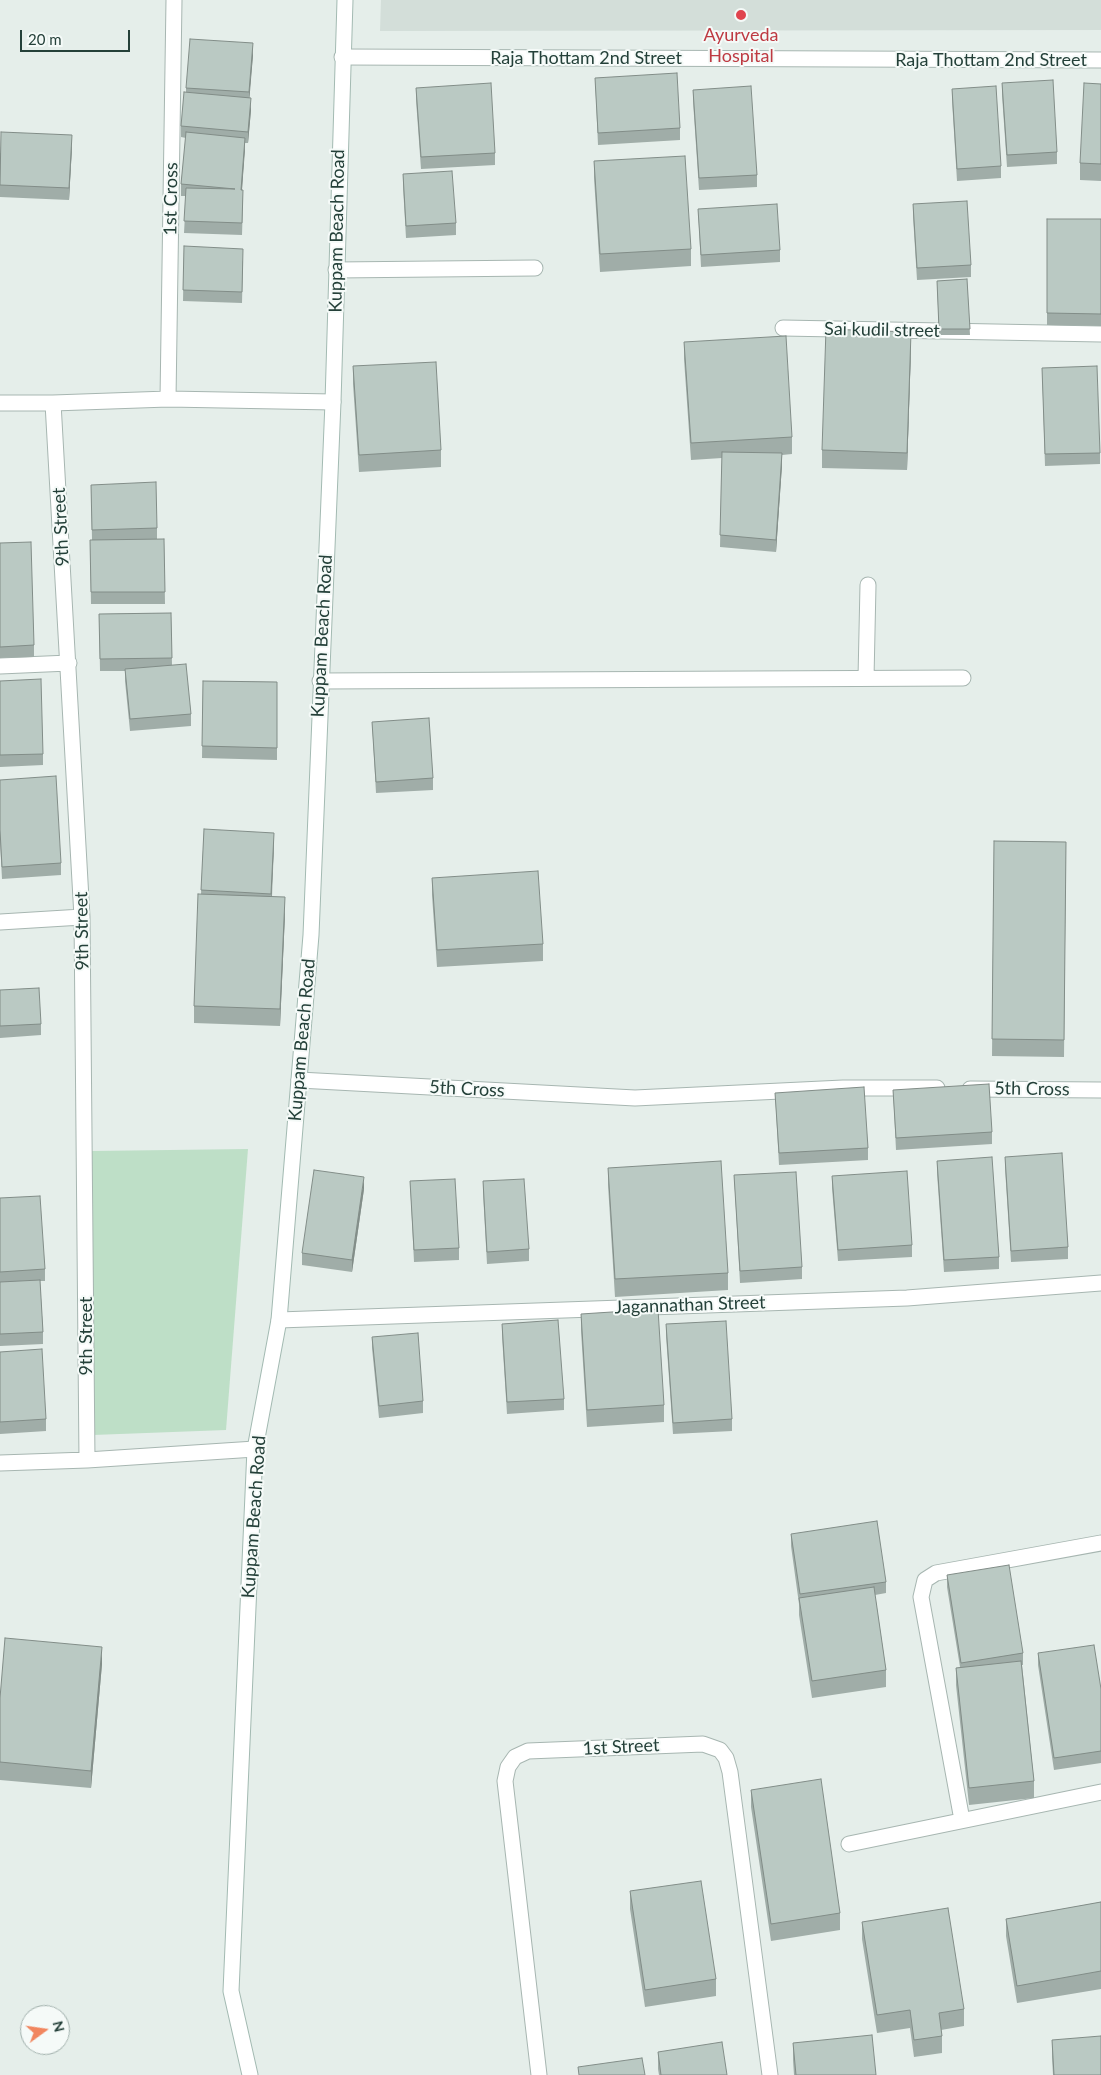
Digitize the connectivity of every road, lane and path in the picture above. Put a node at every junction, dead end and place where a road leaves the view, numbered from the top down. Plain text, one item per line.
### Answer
1 (174, 0) edge
2 (345, 0) edge
3 (342, 57) junction
4 (1101, 60) edge
5 (535, 268) dead end
6 (336, 270) junction
7 (783, 328) dead end
8 (1101, 334) edge
9 (168, 399) junction
10 (333, 402) junction
11 (0, 403) edge
12 (54, 403) junction
13 (868, 585) dead end
14 (69, 663) junction
15 (0, 666) edge
16 (866, 678) junction
17 (963, 678) dead end
18 (320, 681) junction
19 (82, 916) junction
20 (0, 922) edge
21 (299, 1080) junction
22 (1101, 1090) edge
23 (1101, 1283) edge
24 (279, 1320) junction
25 (255, 1449) junction
26 (87, 1460) junction
27 (0, 1462) edge
28 (1101, 1542) edge
29 (1101, 1792) edge
30 (962, 1820) junction
31 (849, 1844) dead end
32 (250, 2075) edge
33 (539, 2075) edge
34 (770, 2075) edge

1 - 9 street, 1st Cross
2 - 3 street, Kuppam Beach Road
3 - 4 street, Raja Thottam 2nd Street
3 - 6 street, Kuppam Beach Road
5 - 6 street
6 - 10 street, Kuppam Beach Road
7 - 8 street, Sai kudil street
9 - 10 street
9 - 12 street
10 - 18 street, Kuppam Beach Road
11 - 12 street
12 - 14 street, 9th Street
13 - 16 street
14 - 15 street
14 - 19 street, 9th Street
16 - 17 street
16 - 18 street
18 - 21 street, Kuppam Beach Road
19 - 20 street
19 - 26 street, 9th Street
21 - 22 street, 5th Cross
21 - 24 street, Kuppam Beach Road
23 - 24 street, Jagannathan Street
24 - 25 street, Kuppam Beach Road
25 - 26 street
25 - 32 street, Kuppam Beach Road
26 - 27 street
28 - 30 street
29 - 30 street
30 - 31 street
33 - 34 street, 1st Street

